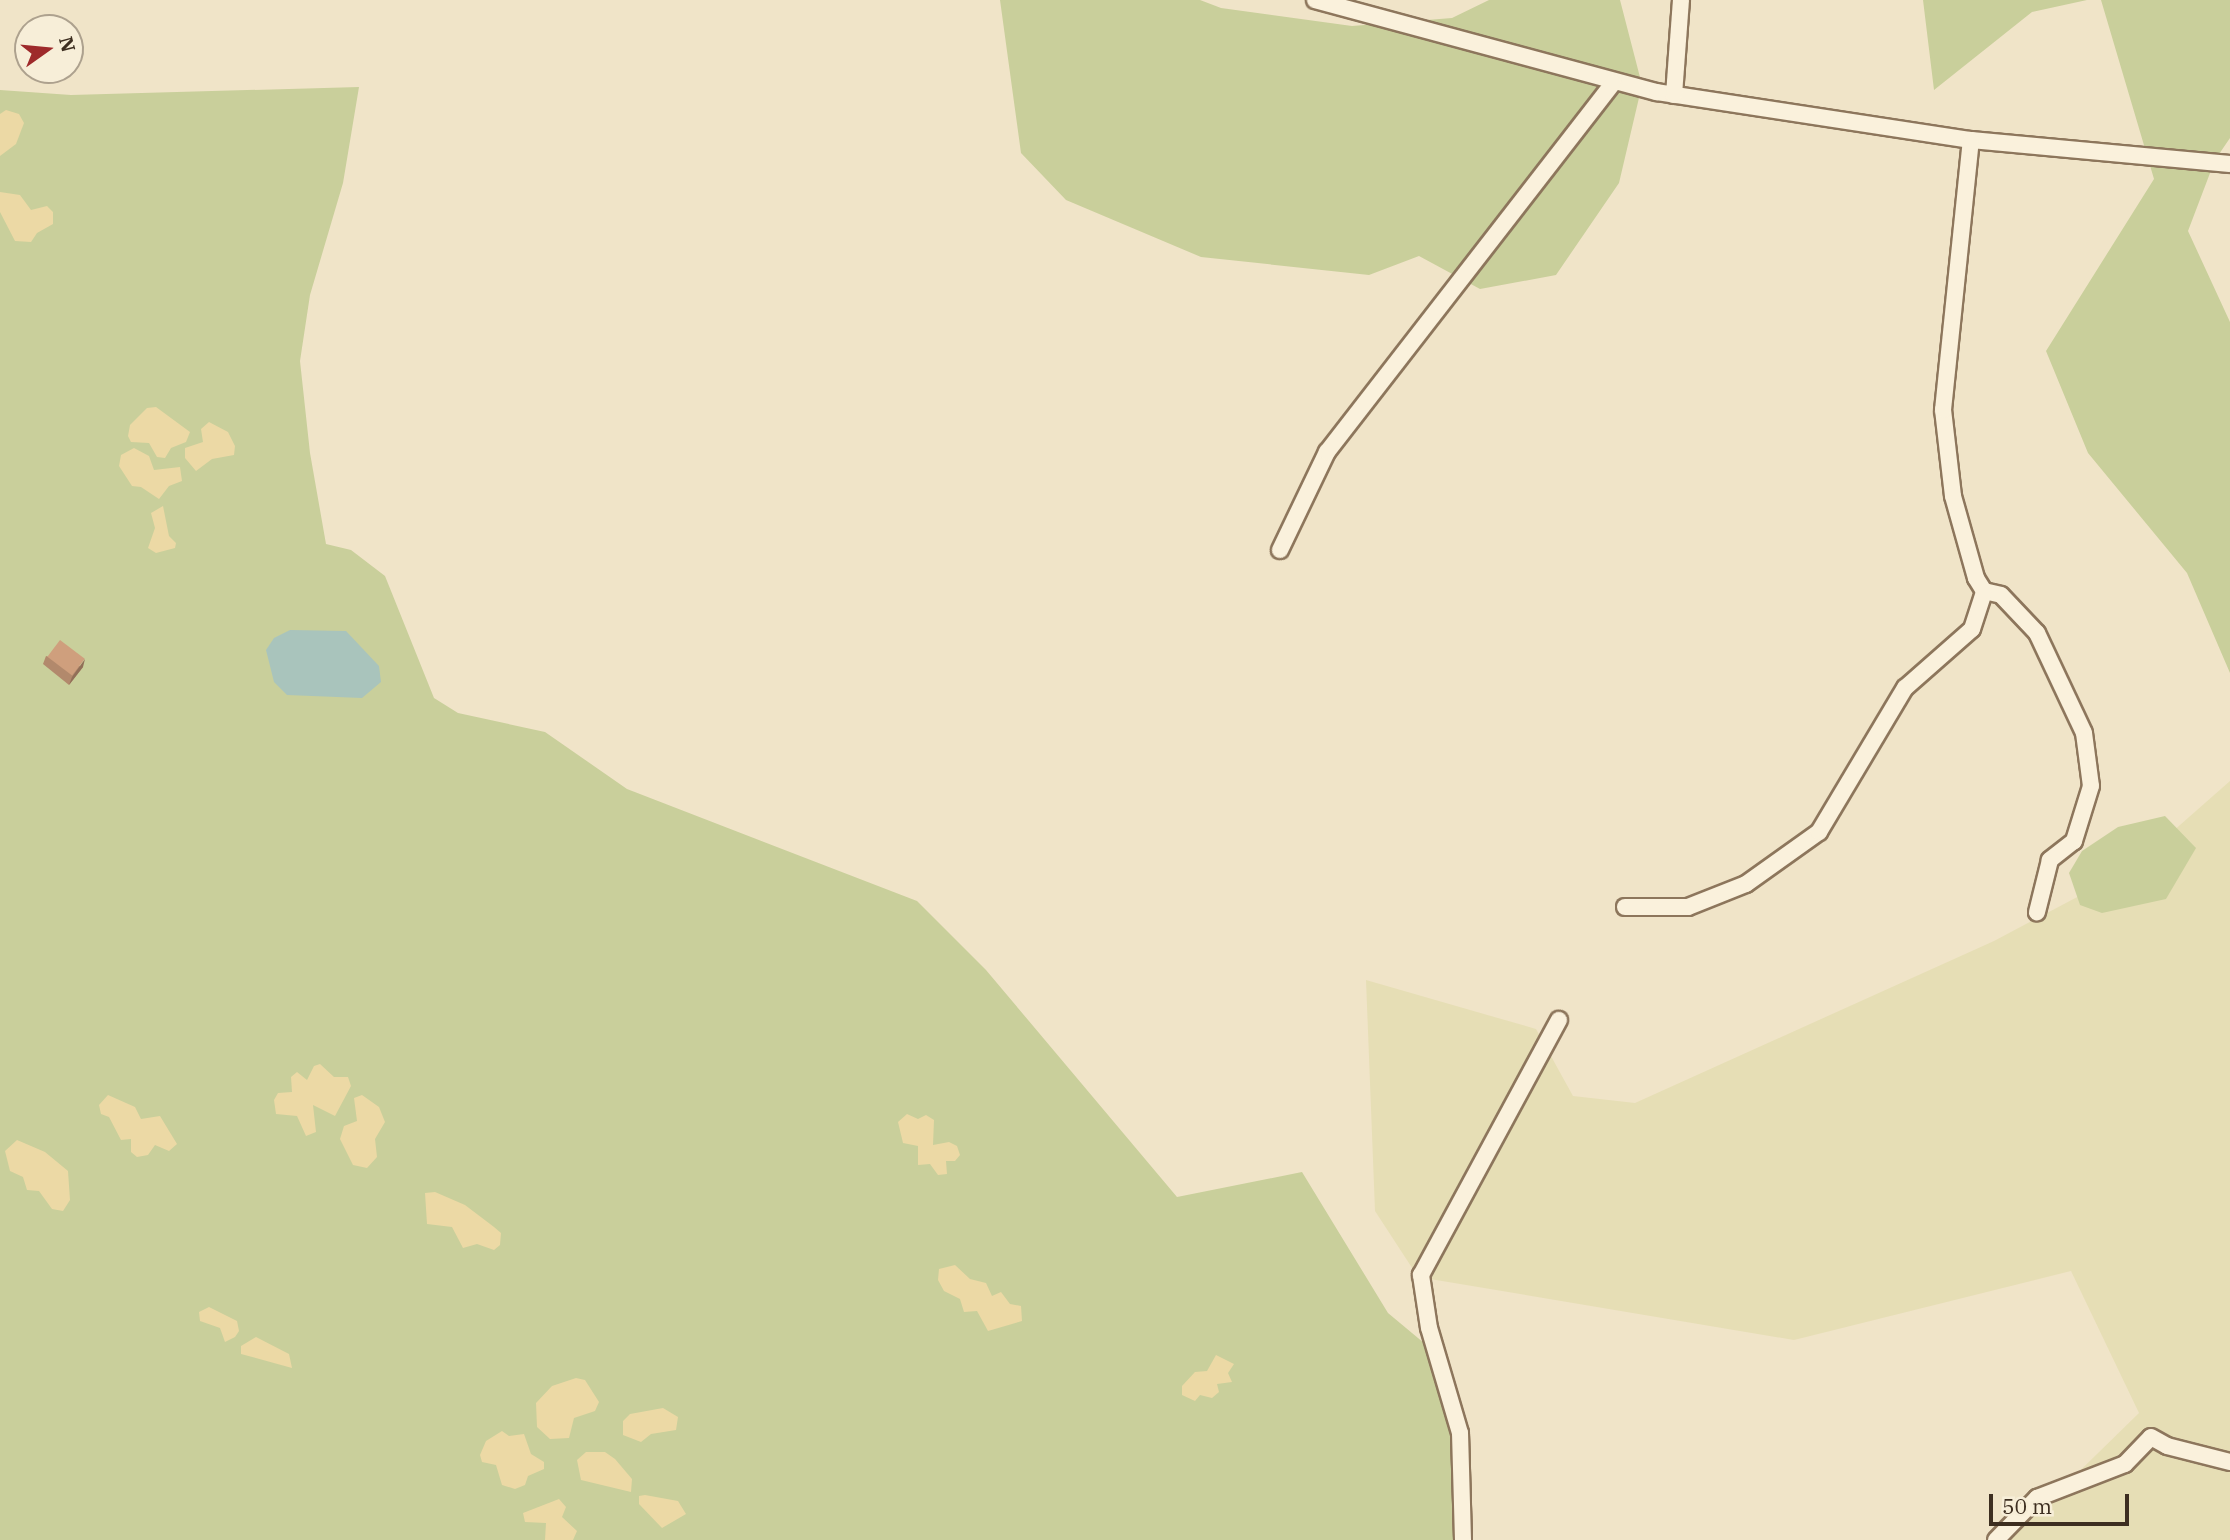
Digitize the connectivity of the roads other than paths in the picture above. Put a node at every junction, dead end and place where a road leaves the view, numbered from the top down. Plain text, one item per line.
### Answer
1 (1315, 0) edge
2 (1681, 0) edge
3 (1613, 83) junction
4 (1674, 95) junction
5 (1971, 139) junction
6 (2230, 164) edge
7 (1280, 550) dead end
8 (1984, 591) junction
9 (1625, 907) dead end
10 (2037, 912) dead end
11 (1559, 1020) dead end
12 (2230, 1462) edge
13 (1463, 1540) edge
14 (1996, 1540) edge

1 - 3 street
2 - 4 street
3 - 4 street
3 - 7 street
4 - 5 street
5 - 6 street
5 - 8 street
8 - 9 street
8 - 10 street
11 - 13 street
12 - 14 street

